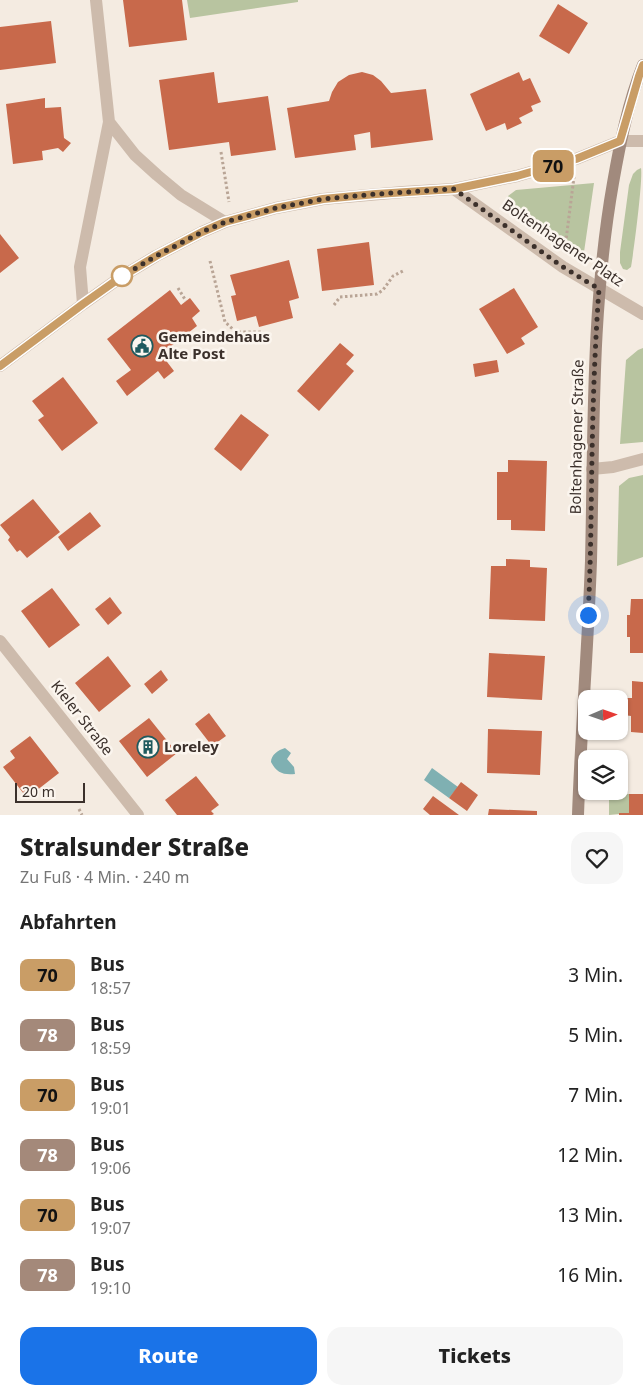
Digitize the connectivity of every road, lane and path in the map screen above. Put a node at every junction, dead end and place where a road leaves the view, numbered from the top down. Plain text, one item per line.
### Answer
1 (96, 0) edge
2 (643, 65) edge
3 (109, 122) junction
4 (620, 141) junction
5 (643, 141) edge
6 (221, 152) dead end
7 (576, 159) junction
8 (454, 189) junction
9 (230, 221) junction
10 (210, 261) dead end
11 (563, 267) junction
12 (405, 270) dead end
13 (178, 288) dead end
14 (599, 289) junction
15 (186, 301) dead end
16 (83, 304) junction
17 (334, 305) dead end
18 (643, 314) edge
19 (262, 332) dead end
20 (0, 366) edge
21 (643, 459) edge
22 (592, 469) junction
23 (0, 641) edge
24 (78, 809) dead end
25 (82, 815) edge
26 (138, 815) edge
27 (578, 815) edge

1 - 3 street
2 - 4 street, Boltenhagener Straße
3 - 9 street
3 - 16 street
4 - 5 street, Boltenhagener Platz
4 - 7 street, Boltenhagener Platz
4 - 14 street, Boltenhagener Straße
6 - 9 path
7 - 8 street, Boltenhagener Platz
7 - 11 path
8 - 9 street
8 - 11 street, Boltenhagener Platz
9 - 16 street
10 - 19 path
11 - 14 street, Boltenhagener Platz
12 - 17 path
13 - 15 path
14 - 18 street, Boltenhagener Platz
14 - 22 street, Boltenhagener Straße
16 - 20 street
21 - 22 street
22 - 27 street, Boltenhagener Straße
23 - 26 street, Kieler Straße
24 - 25 path

